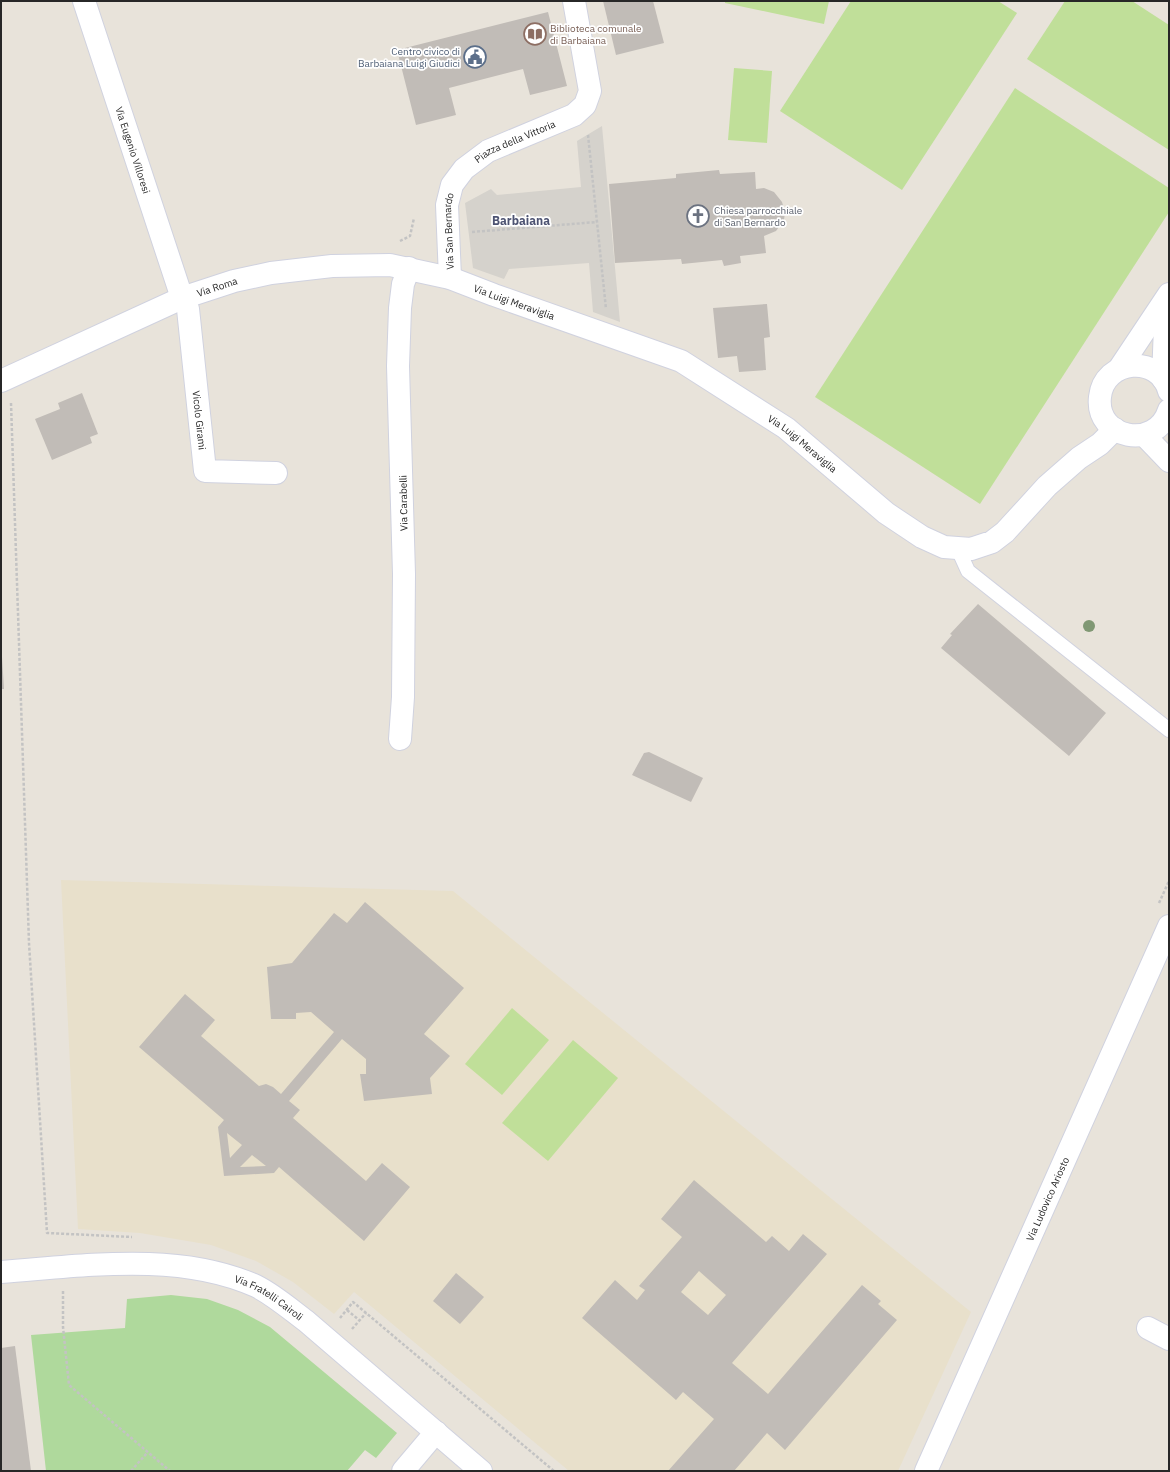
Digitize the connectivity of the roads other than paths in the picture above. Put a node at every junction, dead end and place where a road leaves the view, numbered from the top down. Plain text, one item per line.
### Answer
1 (84, 1) edge
2 (574, 1) edge
3 (452, 185) joint
4 (409, 268) junction
5 (450, 278) junction
6 (1169, 294) edge
7 (182, 298) junction
8 (1119, 369) junction
9 (6, 378) edge
10 (1168, 401) edge
11 (1115, 430) junction
12 (1144, 435) junction
13 (1169, 461) edge
14 (276, 473) dead end
15 (958, 549) junction
16 (1169, 730) edge
17 (400, 738) dead end
18 (1169, 926) edge
19 (1, 1272) edge
20 (1148, 1328) dead end
21 (1169, 1339) edge
22 (436, 1432) junction
23 (403, 1471) edge
24 (481, 1471) edge
25 (926, 1471) edge

1 - 7 street, Via Eugenio Villoresi
2 - 3 street, Piazza della Vittoria
3 - 5 street, Via San Bernardo
4 - 5 street, Via Roma
4 - 7 street, Via Roma
4 - 17 street, Via Carabelli
5 - 15 street, Via Luigi Meraviglia
6 - 8 street
6 - 10 street
7 - 9 street, Via Roma
7 - 14 street, Vicolo Girami
8 - 10 street
8 - 11 street
10 - 12 street
11 - 12 street
11 - 15 street, Via Luigi Meraviglia
12 - 13 street
15 - 16 lane
18 - 25 street, Via Ludovico Ariosto
19 - 22 street, Via Fratelli Cairoli
20 - 21 street
22 - 23 street
22 - 24 street, Via Fratelli Cairoli

